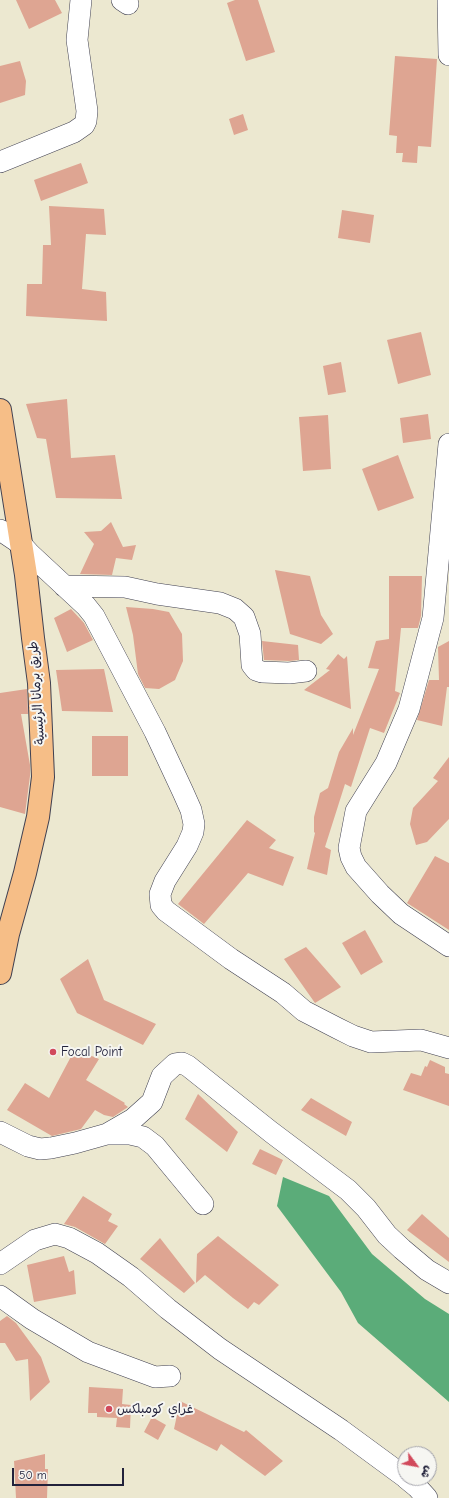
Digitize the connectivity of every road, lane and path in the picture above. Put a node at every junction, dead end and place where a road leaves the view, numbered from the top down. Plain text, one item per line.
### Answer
1 (81, 0) edge
2 (448, 0) edge
3 (449, 55) edge
4 (0, 162) edge
5 (0, 410) edge
6 (449, 444) edge
7 (0, 530) edge
8 (21, 544) junction
9 (64, 586) junction
10 (306, 670) dead end
11 (449, 946) edge
12 (0, 973) edge
13 (449, 1048) edge
14 (0, 1132) edge
15 (107, 1134) junction
16 (203, 1204) dead end
17 (0, 1264) edge
18 (449, 1283) edge
19 (0, 1296) edge
20 (170, 1376) dead end
21 (397, 1471) edge
22 (416, 1486) edge
23 (427, 1498) edge

1 - 4 street
2 - 3 street
5 - 8 main road, طريق برمانا الرئيسية
6 - 11 street
7 - 8 street
8 - 9 street
8 - 12 main road, طريق برمانا الرئيسية
9 - 10 street
9 - 13 street
14 - 15 street
15 - 16 street
15 - 18 street
17 - 21 street
19 - 20 street
22 - 23 street

